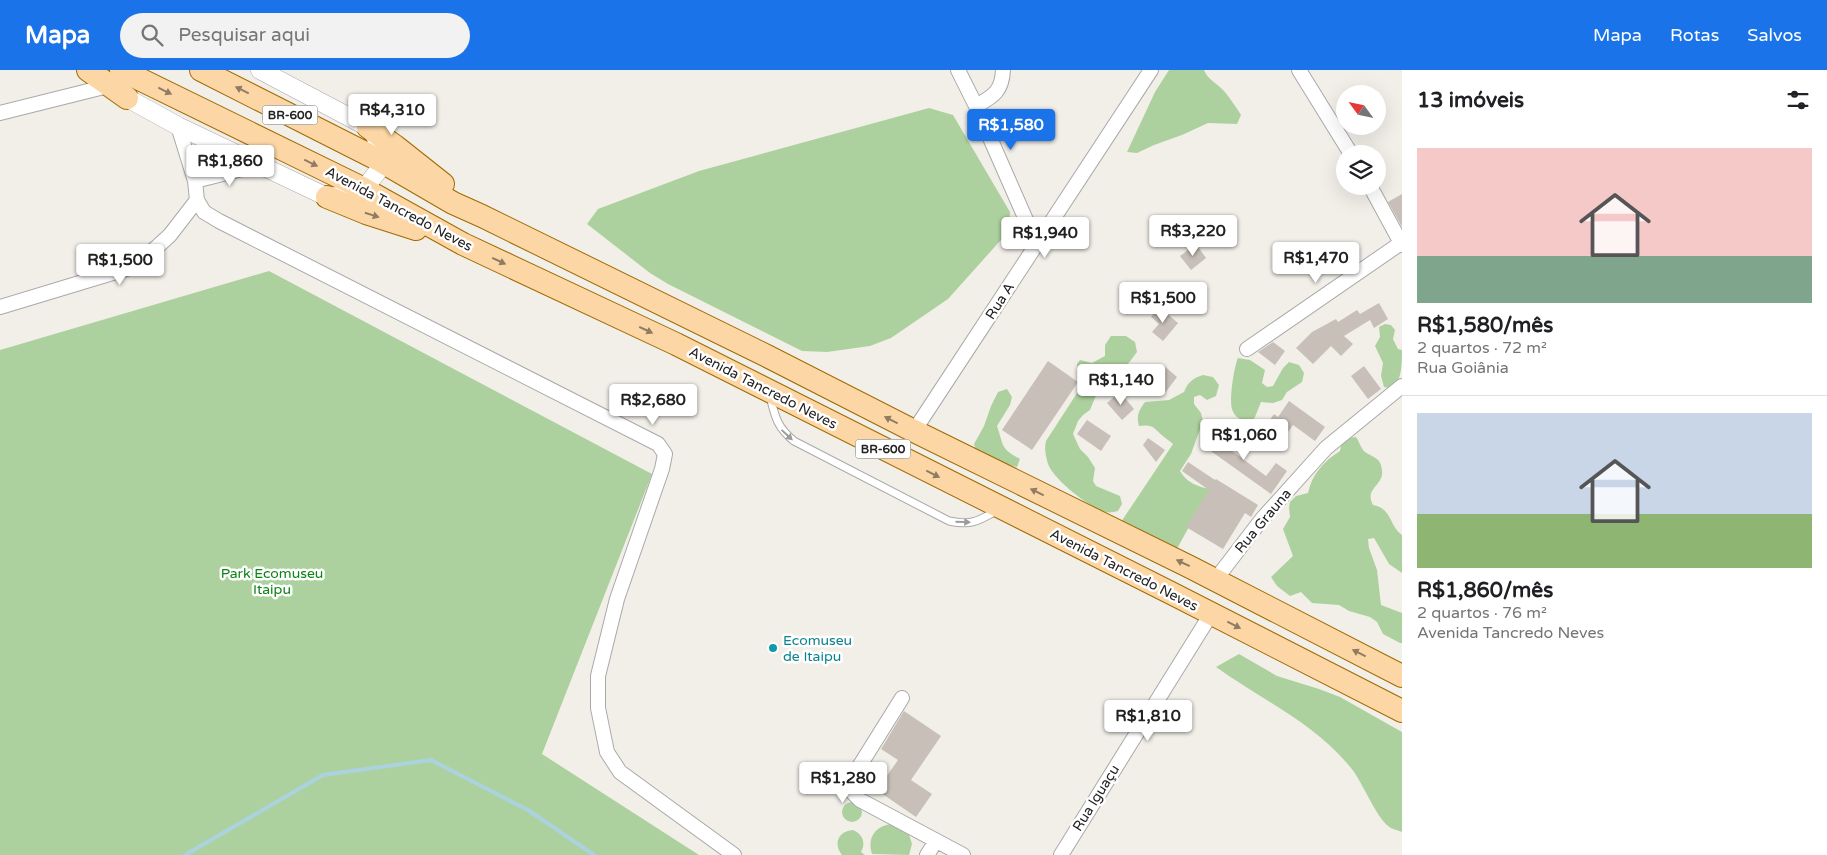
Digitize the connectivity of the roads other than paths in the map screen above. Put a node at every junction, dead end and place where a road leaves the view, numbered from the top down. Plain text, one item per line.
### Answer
1 (88, 70) edge
2 (201, 70) edge
3 (260, 70) edge
4 (292, 70) edge
5 (958, 70) edge
6 (1003, 70) edge
7 (1151, 70) edge
8 (1299, 70) edge
9 (114, 75) edge
10 (300, 91) junction
11 (127, 98) joint
12 (976, 106) junction
13 (0, 113) edge
14 (178, 126) junction
15 (368, 127) junction
16 (1345, 145) edge
17 (379, 160) junction
18 (258, 165) junction
19 (194, 181) junction
20 (364, 189) junction
21 (1375, 195) edge
22 (327, 197) junction
23 (197, 200) junction
24 (482, 216) junction
25 (463, 244) junction
26 (1401, 244) edge
27 (1037, 245) junction
28 (0, 308) edge
29 (1247, 349) dead end
30 (1402, 386) edge
31 (769, 391) junction
32 (914, 431) junction
33 (1002, 508) junction
34 (1216, 580) junction
35 (1211, 614) junction
36 (1402, 676) edge
37 (902, 698) dead end
38 (1402, 711) edge
39 (936, 841) junction
40 (734, 855) edge
41 (927, 855) edge
42 (962, 855) edge
43 (1061, 855) edge

1 - 9 main road
17 -> 2 main road, BR-600
3 - 10 street
4 - 10 street
5 - 12 street
6 - 12 street
7 - 27 street, Rua A
8 - 16 street
9 - 11 main road
9 - 13 street
9 -> 20 main road, Avenida Tancredo Neves / BR-600
10 - 15 street
11 - 14 street
12 - 27 street
14 - 18 street
14 - 19 street
15 - 17 street
15 - 24 main road
17 - 20 street
17 - 24 main road, BR-600
18 - 19 street
18 - 22 street
19 - 23 street
20 - 22 street
20 - 25 main road, Avenida Tancredo Neves / BR-600
21 - 26 street
22 -> 25 main road
23 - 28 street
23 - 40 street
32 -> 24 main road, BR-600
25 -> 31 main road, Avenida Tancredo Neves / BR-600
26 - 29 street
27 - 32 street, Rua A
30 - 34 street, Rua Grauna
31 -> 33 main road, Avenida Tancredo Neves / BR-600
31 -> 33 lane
34 -> 32 main road, BR-600
33 - 35 main road, Avenida Tancredo Neves / BR-600
36 -> 34 main road, BR-600
35 -> 38 main road, Avenida Tancredo Neves / BR-600
35 - 43 street, Rua Iguaçu
37 - 39 street
39 - 41 street
39 - 42 street

